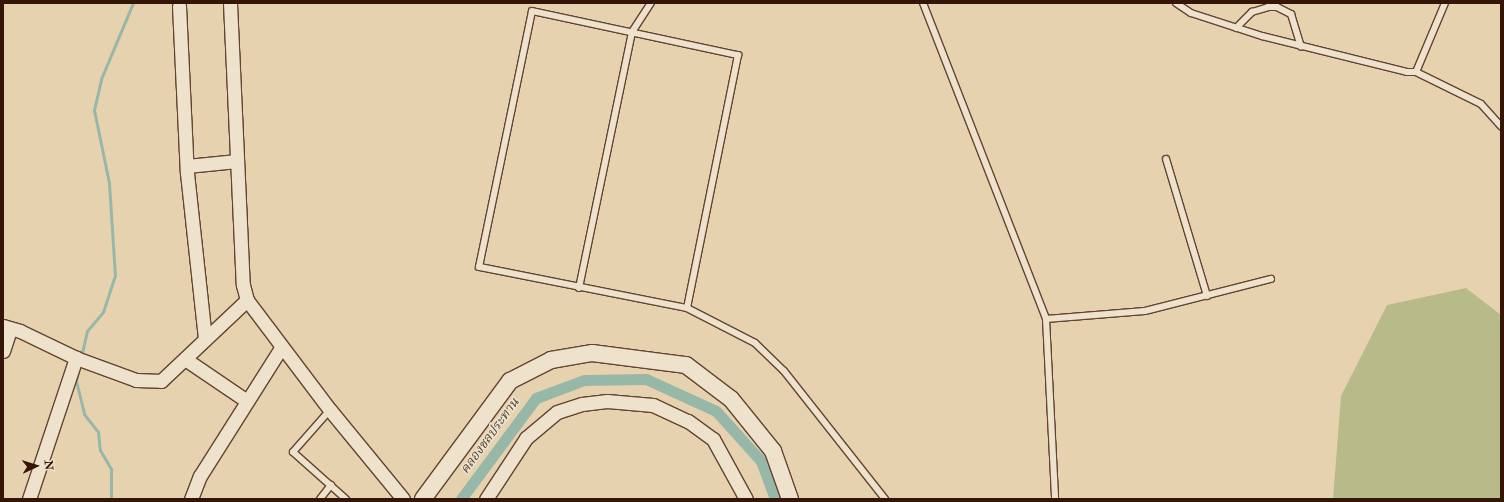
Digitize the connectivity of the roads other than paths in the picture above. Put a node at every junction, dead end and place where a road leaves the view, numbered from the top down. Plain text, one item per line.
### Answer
1 (230, 3) edge
2 (651, 3) edge
3 (923, 3) edge
4 (1176, 3) edge
5 (1445, 3) edge
6 (179, 6) dead end
7 (1236, 28) junction
8 (632, 32) junction
9 (1301, 46) junction
10 (1416, 72) junction
11 (1501, 126) edge
12 (1166, 159) dead end
13 (237, 161) junction
14 (186, 166) junction
15 (1271, 279) dead end
16 (579, 288) junction
17 (1207, 296) junction
18 (247, 300) junction
19 (686, 308) junction
20 (1046, 319) junction
21 (6, 328) edge
22 (205, 339) junction
23 (282, 348) junction
24 (3, 351) edge
25 (184, 359) junction
26 (82, 360) junction
27 (247, 401) junction
28 (330, 410) junction
29 (331, 485) junction
30 (29, 499) edge
31 (192, 499) edge
32 (320, 499) edge
33 (346, 499) edge
34 (404, 499) edge
35 (423, 499) edge
36 (486, 499) edge
37 (746, 499) edge
38 (790, 499) edge
39 (885, 499) edge
40 (1055, 499) edge

1 - 13 street
2 - 8 lane
3 - 20 lane
4 - 7 lane
5 - 10 lane
6 - 14 street
7 - 9 lane
7 - 9 lane
8 - 16 lane
8 - 16 lane
8 - 19 lane
9 - 10 lane
10 - 11 lane
12 - 17 lane
13 - 14 street
13 - 18 street
14 - 22 street
15 - 17 lane
16 - 19 lane
17 - 20 lane
18 - 22 street
18 - 23 street
19 - 39 lane
20 - 40 lane
21 - 24 street
21 - 26 street
22 - 25 street
23 - 27 street
23 - 28 street
25 - 26 street
25 - 27 street
26 - 30 street
27 - 31 street
28 - 29 lane
28 - 34 street
29 - 32 lane
29 - 33 lane
35 - 38 street
36 - 37 street

